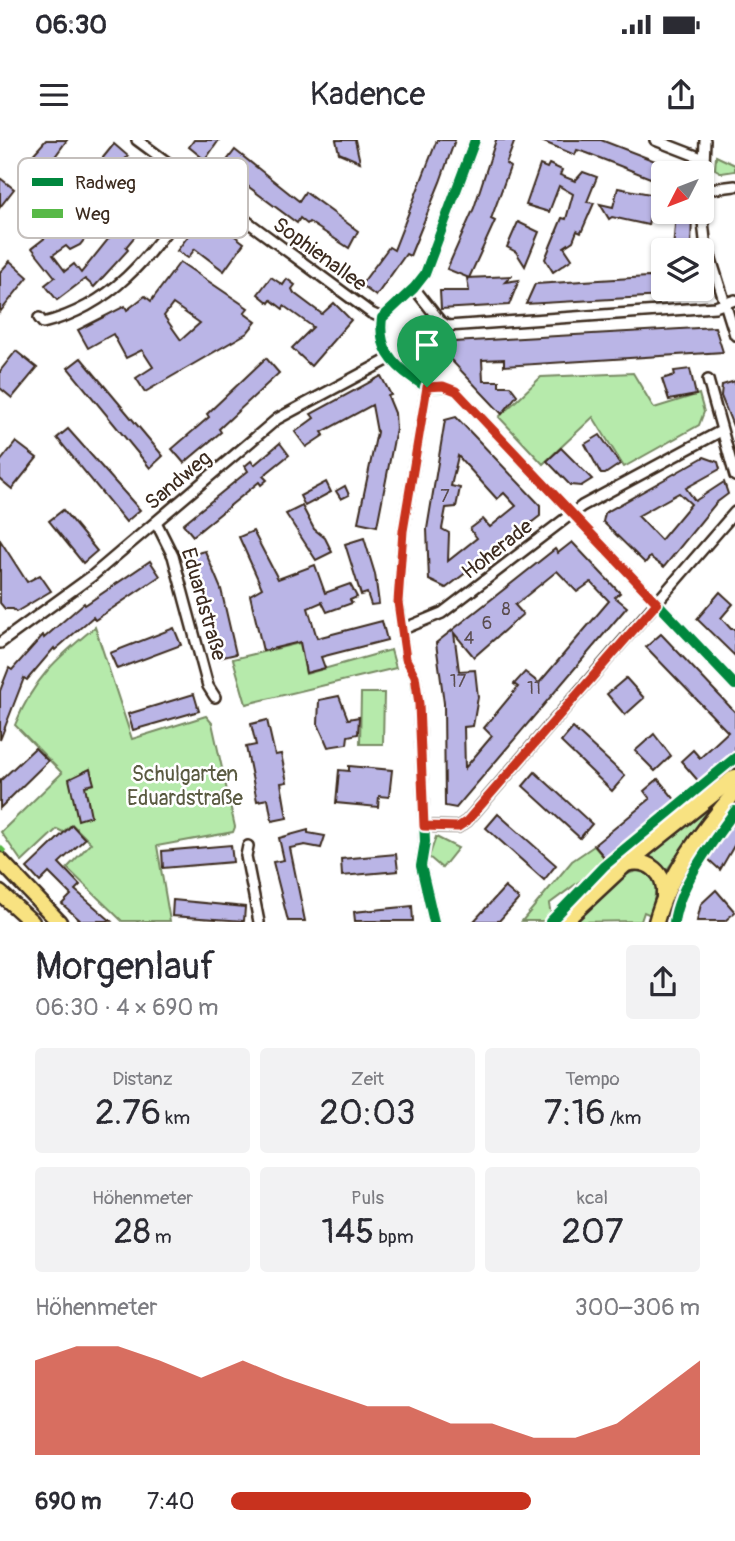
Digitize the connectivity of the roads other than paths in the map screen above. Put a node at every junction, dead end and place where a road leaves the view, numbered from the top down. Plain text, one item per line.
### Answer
1 (137, 140) edge
2 (475, 140) edge
3 (655, 140) edge
4 (705, 140) edge
5 (161, 158) edge
6 (705, 159) joint
7 (735, 186) edge
8 (714, 189) edge
9 (248, 223) edge
10 (704, 224) edge
11 (160, 238) edge
12 (414, 288) junction
13 (735, 300) edge
14 (725, 304) junction
15 (39, 318) dead end
16 (382, 318) junction
17 (735, 335) edge
18 (389, 359) junction
19 (708, 380) dead end
20 (427, 387) junction
21 (721, 431) junction
22 (735, 476) edge
23 (735, 512) edge
24 (571, 514) junction
25 (156, 522) junction
26 (657, 603) junction
27 (403, 629) junction
28 (0, 643) edge
29 (735, 685) edge
30 (215, 697) dead end
31 (735, 776) edge
32 (735, 792) edge
33 (424, 826) junction
34 (248, 846) dead end
35 (0, 860) edge
36 (626, 864) junction
37 (0, 893) edge
38 (663, 897) junction
39 (32, 922) edge
40 (59, 922) edge
41 (259, 922) edge
42 (434, 922) edge
43 (564, 922) edge
44 (656, 922) edge

1 - 5 street, Sophienallee
2 - 12 street
3 - 6 street
4 - 6 street
7 - 8 street
9 - 16 street, Sophienallee
10 - 14 street
11 - 15 street
12 - 14 street
12 - 16 street
13 - 14 street
14 - 17 street
16 - 18 street
18 - 20 street
18 - 25 street, Sandweg
19 - 21 street
20 - 24 street
20 - 27 street
21 - 22 street
21 - 24 street, Hoherade
23 - 26 street
24 - 26 street
24 - 27 street, Hoherade
25 - 28 street, Sandweg
25 - 30 street, Eduardstraße
26 - 29 street
26 - 33 street
27 - 33 street
31 - 36 main road
32 - 38 main road
33 - 42 street
34 - 41 street
35 - 40 main road
36 - 38 main road
36 - 43 main road
37 - 39 main road
38 - 44 main road

